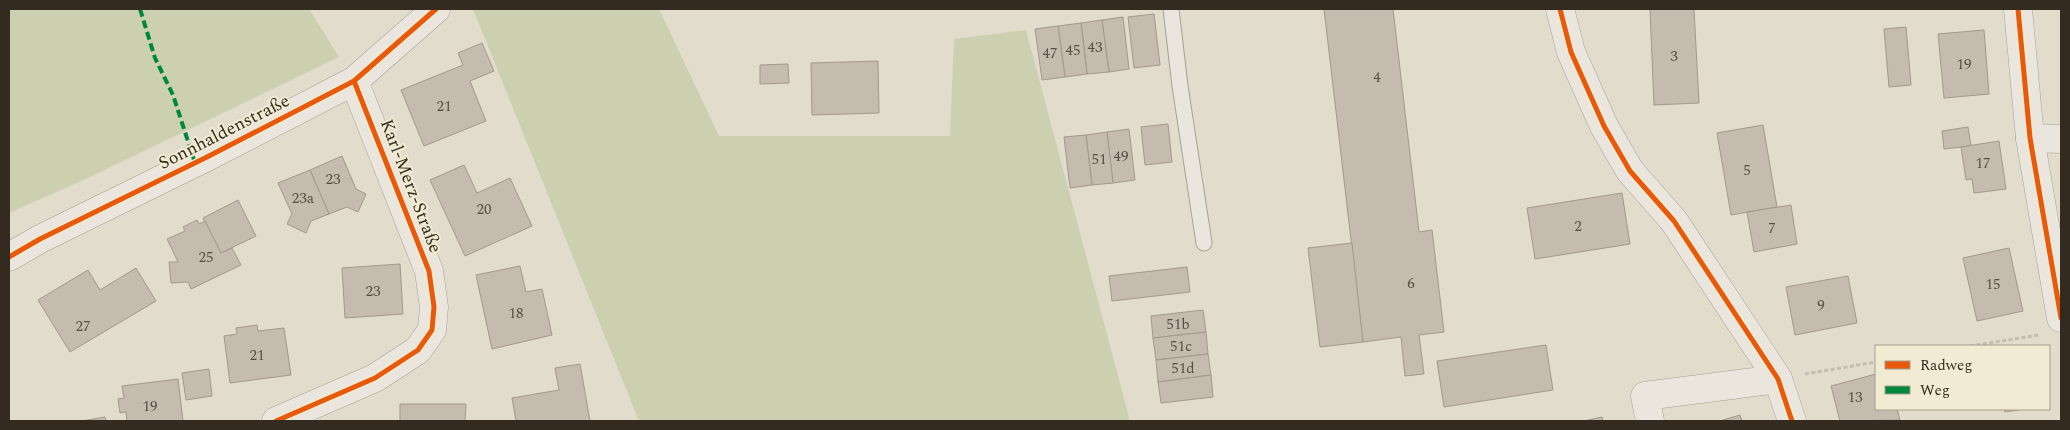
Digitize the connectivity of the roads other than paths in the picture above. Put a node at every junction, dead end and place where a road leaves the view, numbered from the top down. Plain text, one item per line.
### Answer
1 (436, 9) edge
2 (1171, 9) edge
3 (1560, 9) edge
4 (2018, 9) edge
5 (354, 81) junction
6 (2030, 138) junction
7 (2061, 139) edge
8 (1204, 244) dead end
9 (9, 257) edge
10 (2052, 326) edge
11 (1778, 379) junction
12 (276, 421) edge
13 (1650, 421) edge
14 (1792, 421) edge

1 - 5 street, Sonnhaldenstraße
2 - 8 lane
3 - 11 street
4 - 6 street
5 - 9 street, Sonnhaldenstraße
5 - 12 street, Karl-Merz-Straße
6 - 7 street
6 - 10 street
11 - 13 street
11 - 14 street

